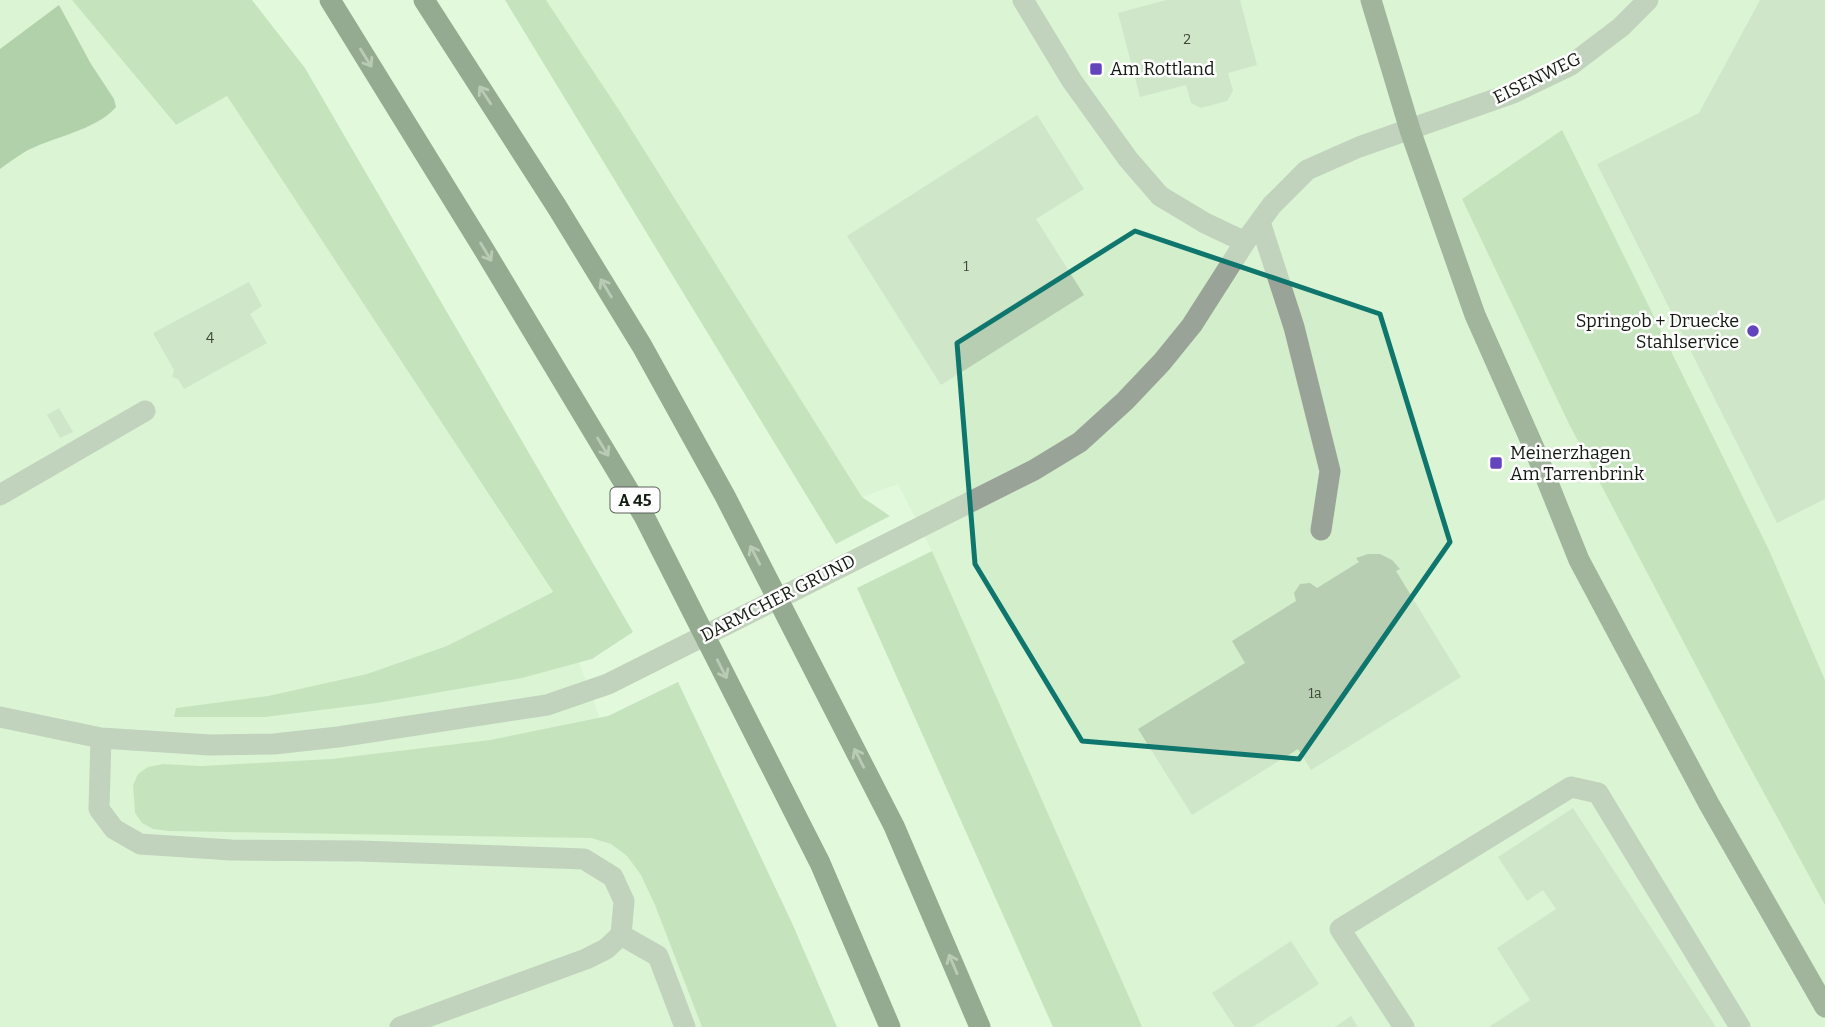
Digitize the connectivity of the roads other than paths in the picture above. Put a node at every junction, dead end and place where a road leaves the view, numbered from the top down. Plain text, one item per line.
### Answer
1 (330, 0) edge
2 (424, 0) edge
3 (1023, 0) edge
4 (1371, 0) edge
5 (1648, 0) edge
6 (1410, 130) junction
7 (1260, 222) junction
8 (1245, 242) junction
9 (145, 411) dead end
10 (0, 495) edge
11 (1321, 530) dead end
12 (0, 717) edge
13 (101, 738) junction
14 (621, 935) junction
15 (1825, 1007) edge
16 (400, 1027) edge
17 (685, 1027) edge
18 (890, 1027) edge
19 (980, 1027) edge
20 (1404, 1027) edge
21 (1740, 1027) edge

1 -> 18 highway, A 45
19 -> 2 highway
3 - 8 street
4 - 6 main road
5 - 6 street, EISENWEG
6 - 7 street, DARMCHER GRUND
6 - 15 main road
7 - 8 street, DARMCHER GRUND
7 - 11 street
8 - 13 street, DARMCHER GRUND
9 - 10 street
12 - 13 street, DARMCHER GRUND
13 - 14 street
14 - 16 street
14 - 17 street
20 - 21 street

